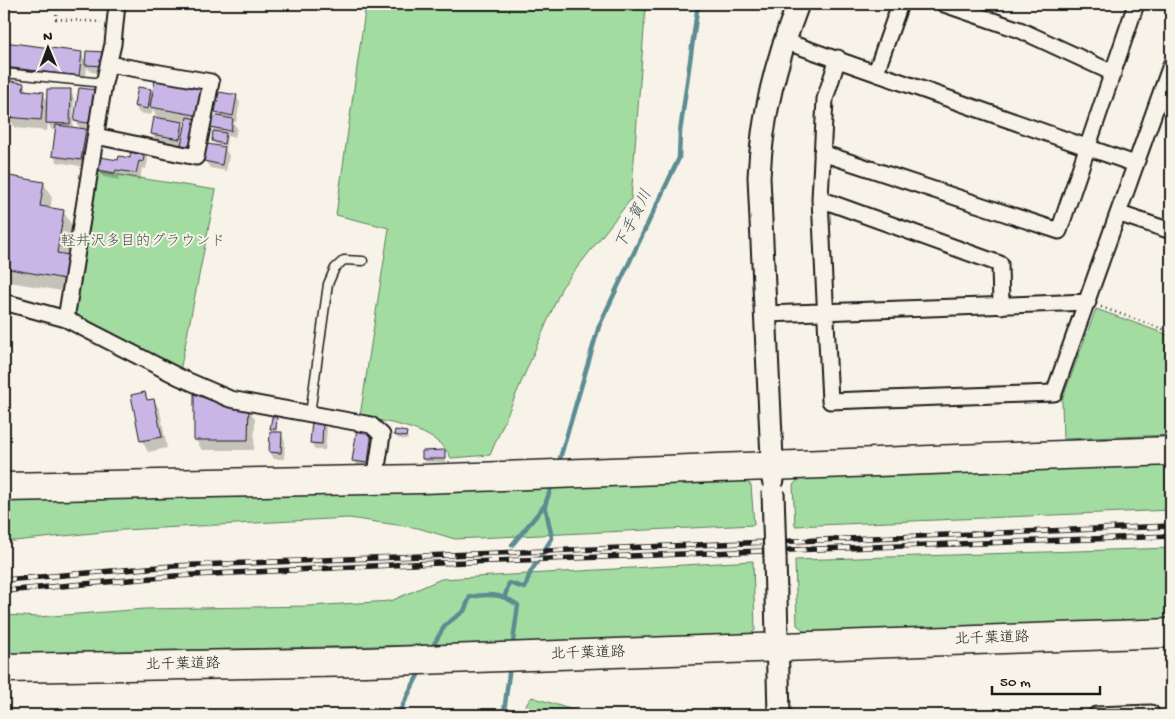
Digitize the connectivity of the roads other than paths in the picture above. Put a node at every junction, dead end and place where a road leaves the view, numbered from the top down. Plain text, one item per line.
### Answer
1 (117, 4) edge
2 (798, 4) edge
3 (900, 4) edge
4 (944, 4) edge
5 (1136, 4) edge
6 (784, 41) junction
7 (838, 58) junction
8 (109, 64) junction
9 (1171, 65) edge
10 (876, 72) junction
11 (4, 73) edge
12 (1112, 73) junction
13 (104, 83) junction
14 (96, 136) junction
15 (1088, 147) junction
16 (822, 153) junction
17 (1135, 164) junction
18 (820, 199) junction
19 (1120, 214) junction
20 (1171, 232) edge
21 (363, 261) dead end
22 (4, 302) edge
23 (1092, 304) junction
24 (1002, 306) junction
25 (826, 312) junction
26 (766, 314) junction
27 (66, 319) junction
28 (310, 414) junction
29 (1171, 451) edge
30 (773, 479) junction
31 (374, 480) junction
32 (4, 488) edge
33 (1171, 633) edge
34 (777, 637) junction
35 (4, 668) edge
36 (779, 715) edge
37 (1096, 715) edge
38 (1151, 715) edge

1 - 8 street
2 - 6 street
3 - 10 street
4 - 12 street
5 - 12 street
6 - 7 street
6 - 26 street
7 - 10 street
7 - 16 street
8 - 13 street
8 - 14 street
9 - 17 street
10 - 15 street
11 - 13 lane
12 - 15 street
13 - 14 street
14 - 27 street
15 - 16 street
15 - 17 street
16 - 18 street
17 - 19 street
18 - 24 street
18 - 25 street
19 - 20 street
19 - 23 street
21 - 28 lane
22 - 27 street
23 - 24 street
23 - 25 street
24 - 25 street
25 - 26 street
26 - 30 street
27 - 28 street
28 - 31 street
29 - 30 highway
30 - 31 highway
30 - 34 street, bridge
31 - 32 highway
33 - 34 highway, 北千葉道路
34 - 35 highway, 北千葉道路
34 - 36 street
37 - 38 street

